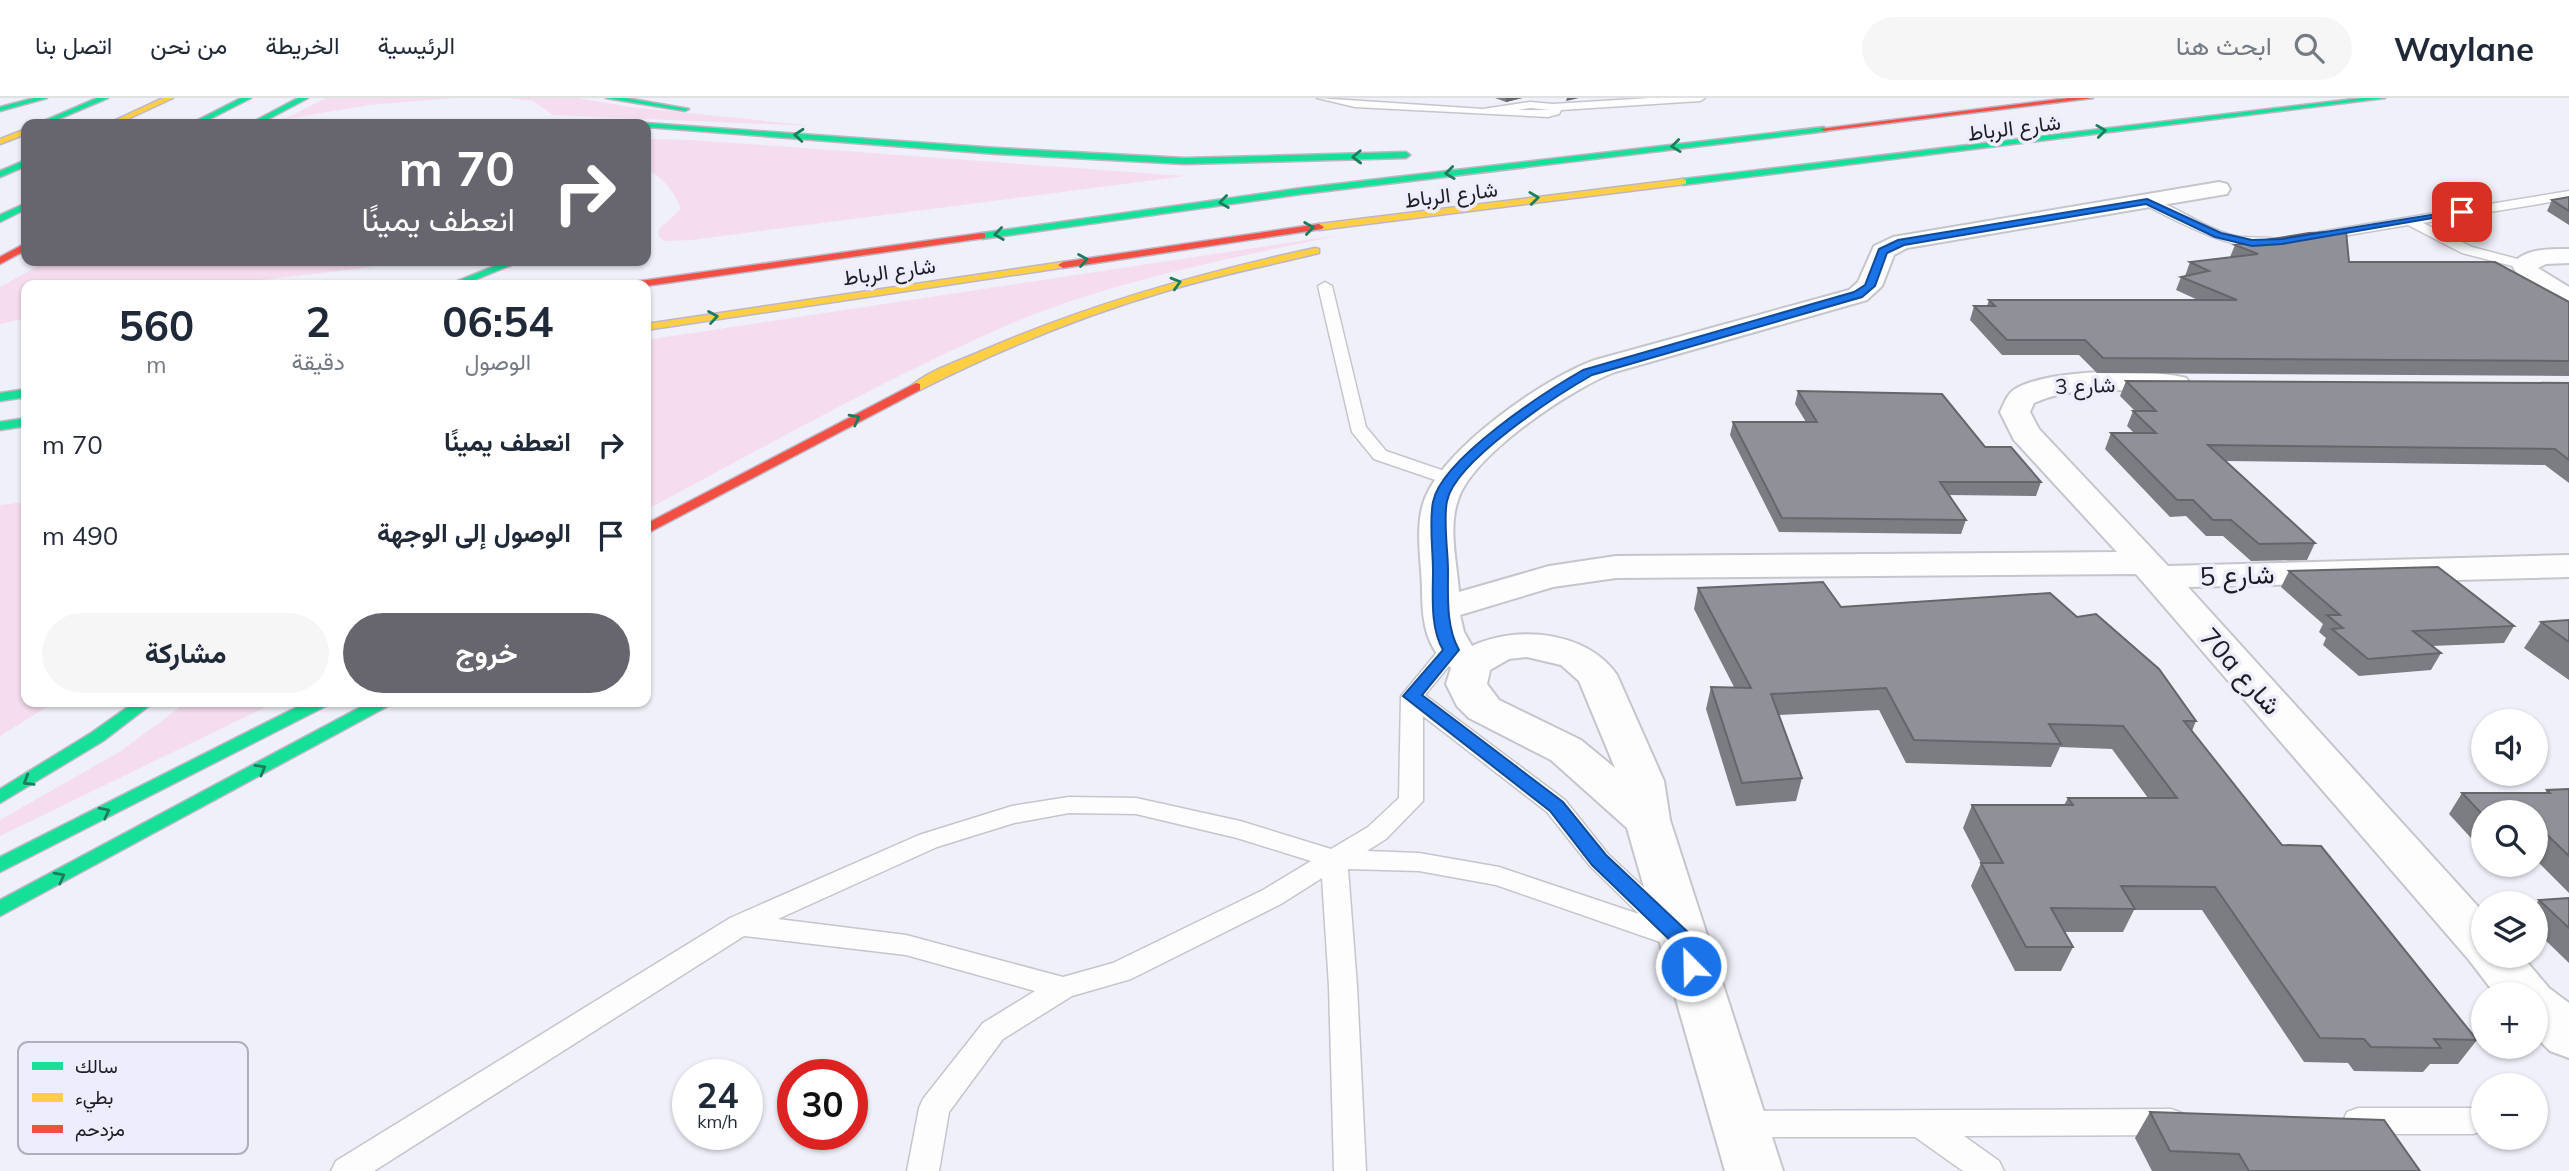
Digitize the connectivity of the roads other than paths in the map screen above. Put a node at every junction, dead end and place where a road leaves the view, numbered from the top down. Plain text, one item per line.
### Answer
1 (10, 98) edge
2 (43, 98) edge
3 (104, 98) edge
4 (169, 98) edge
5 (247, 98) edge
6 (304, 98) edge
7 (610, 98) edge
8 (1322, 98) edge
9 (1700, 98) edge
10 (2090, 98) edge
11 (2258, 98) edge
12 (2381, 98) edge
13 (0, 100) edge
14 (0, 109) edge
15 (703, 111) dead end
16 (1938, 115) junction
17 (758, 117) dead end
18 (53, 119) edge
19 (122, 119) edge
20 (204, 119) edge
21 (263, 119) edge
22 (651, 125) edge
23 (21, 133) edge
24 (1601, 139) dead end
25 (0, 142) edge
26 (21, 151) edge
27 (0, 153) edge
28 (1419, 154) dead end
29 (1912, 154) junction
30 (1185, 161) junction
31 (21, 165) edge
32 (0, 174) edge
33 (2219, 189) dead end
34 (2569, 195) edge
35 (2147, 201) junction
36 (1382, 203) dead end
37 (21, 208) edge
38 (0, 219) edge
39 (2409, 221) junction
40 (1476, 224) dead end
41 (21, 232) edge
42 (0, 244) edge
43 (1330, 248) dead end
44 (21, 249) edge
45 (21, 256) edge
46 (2569, 256) edge
47 (0, 261) edge
48 (2524, 265) junction
49 (503, 266) edge
50 (0, 267) edge
51 (466, 280) edge
52 (651, 282) edge
53 (1325, 286) dead end
54 (2569, 298) edge
55 (651, 326) edge
56 (2209, 384) edge
57 (21, 394) edge
58 (2024, 395) joint
59 (0, 397) edge
60 (21, 423) edge
61 (0, 426) edge
62 (21, 434) edge
63 (0, 437) edge
64 (794, 451) junction
65 (1450, 479) junction
66 (651, 527) edge
67 (651, 538) edge
68 (2569, 566) edge
69 (2152, 570) junction
70 (1440, 609) junction
71 (1462, 658) junction
72 (1412, 696) junction
73 (139, 707) edge
74 (310, 707) edge
75 (374, 707) edge
76 (0, 797) edge
77 (1647, 820) junction
78 (1334, 859) junction
79 (0, 865) edge
80 (0, 909) edge
81 (740, 925) junction
82 (2471, 931) edge
83 (1683, 940) junction
84 (2503, 968) edge
85 (2515, 982) edge
86 (1063, 988) junction
87 (2548, 1016) edge
88 (2569, 1036) edge
89 (2471, 1121) edge
90 (2197, 1122) edge
91 (2335, 1122) edge
92 (1920, 1124) junction
93 (1747, 1147) edge
94 (347, 1171) edge
95 (923, 1171) edge
96 (1350, 1171) edge
97 (1987, 1171) edge

1 - 13 highway
2 - 14 highway
3 - 18 highway
4 - 19 highway
5 - 20 highway
6 - 21 highway
7 - 15 highway
8 - 9 lane
10 - 16 highway, شارع الرباط
11 - 36 highway, شارع الرباط
29 -> 12 highway
16 - 24 highway
16 -> 52 highway, شارع الرباط
17 - 30 highway
30 -> 22 highway
23 - 25 highway
26 - 27 highway
28 -> 30 highway
29 - 40 highway
55 -> 29 highway
31 - 32 highway
33 - 35 street
34 - 39 lane
35 - 39 lane
35 - 65 street
37 - 38 highway
39 - 48 lane
41 - 42 highway
64 -> 43 highway
44 - 47 highway
45 - 50 highway
46 - 48 street
48 - 54 street
49 - 51 highway
53 - 65 lane
56 - 58 street, شارع 3
57 - 59 highway
58 - 69 street, 70a شارع
60 - 61 highway
62 - 63 highway
64 - 66 highway
64 - 67 highway
65 - 70 street
68 - 69 street, شارع 5
69 - 70 street, شارع 5
69 - 82 street, 70a شارع
70 - 71 street
71 - 72 lane
71 - 77 street
71 - 77 street
72 - 78 lane
72 - 83 lane
73 -> 76 highway
79 -> 74 highway
80 -> 75 highway
77 - 83 street
78 - 81 lane
78 - 83 lane
78 - 86 lane
78 - 96 lane
81 - 86 lane
81 - 94 lane
83 - 93 street
84 - 85 street
86 - 95 lane
87 - 88 street
89 - 91 lane
90 - 92 lane
92 - 93 lane
92 - 97 lane

